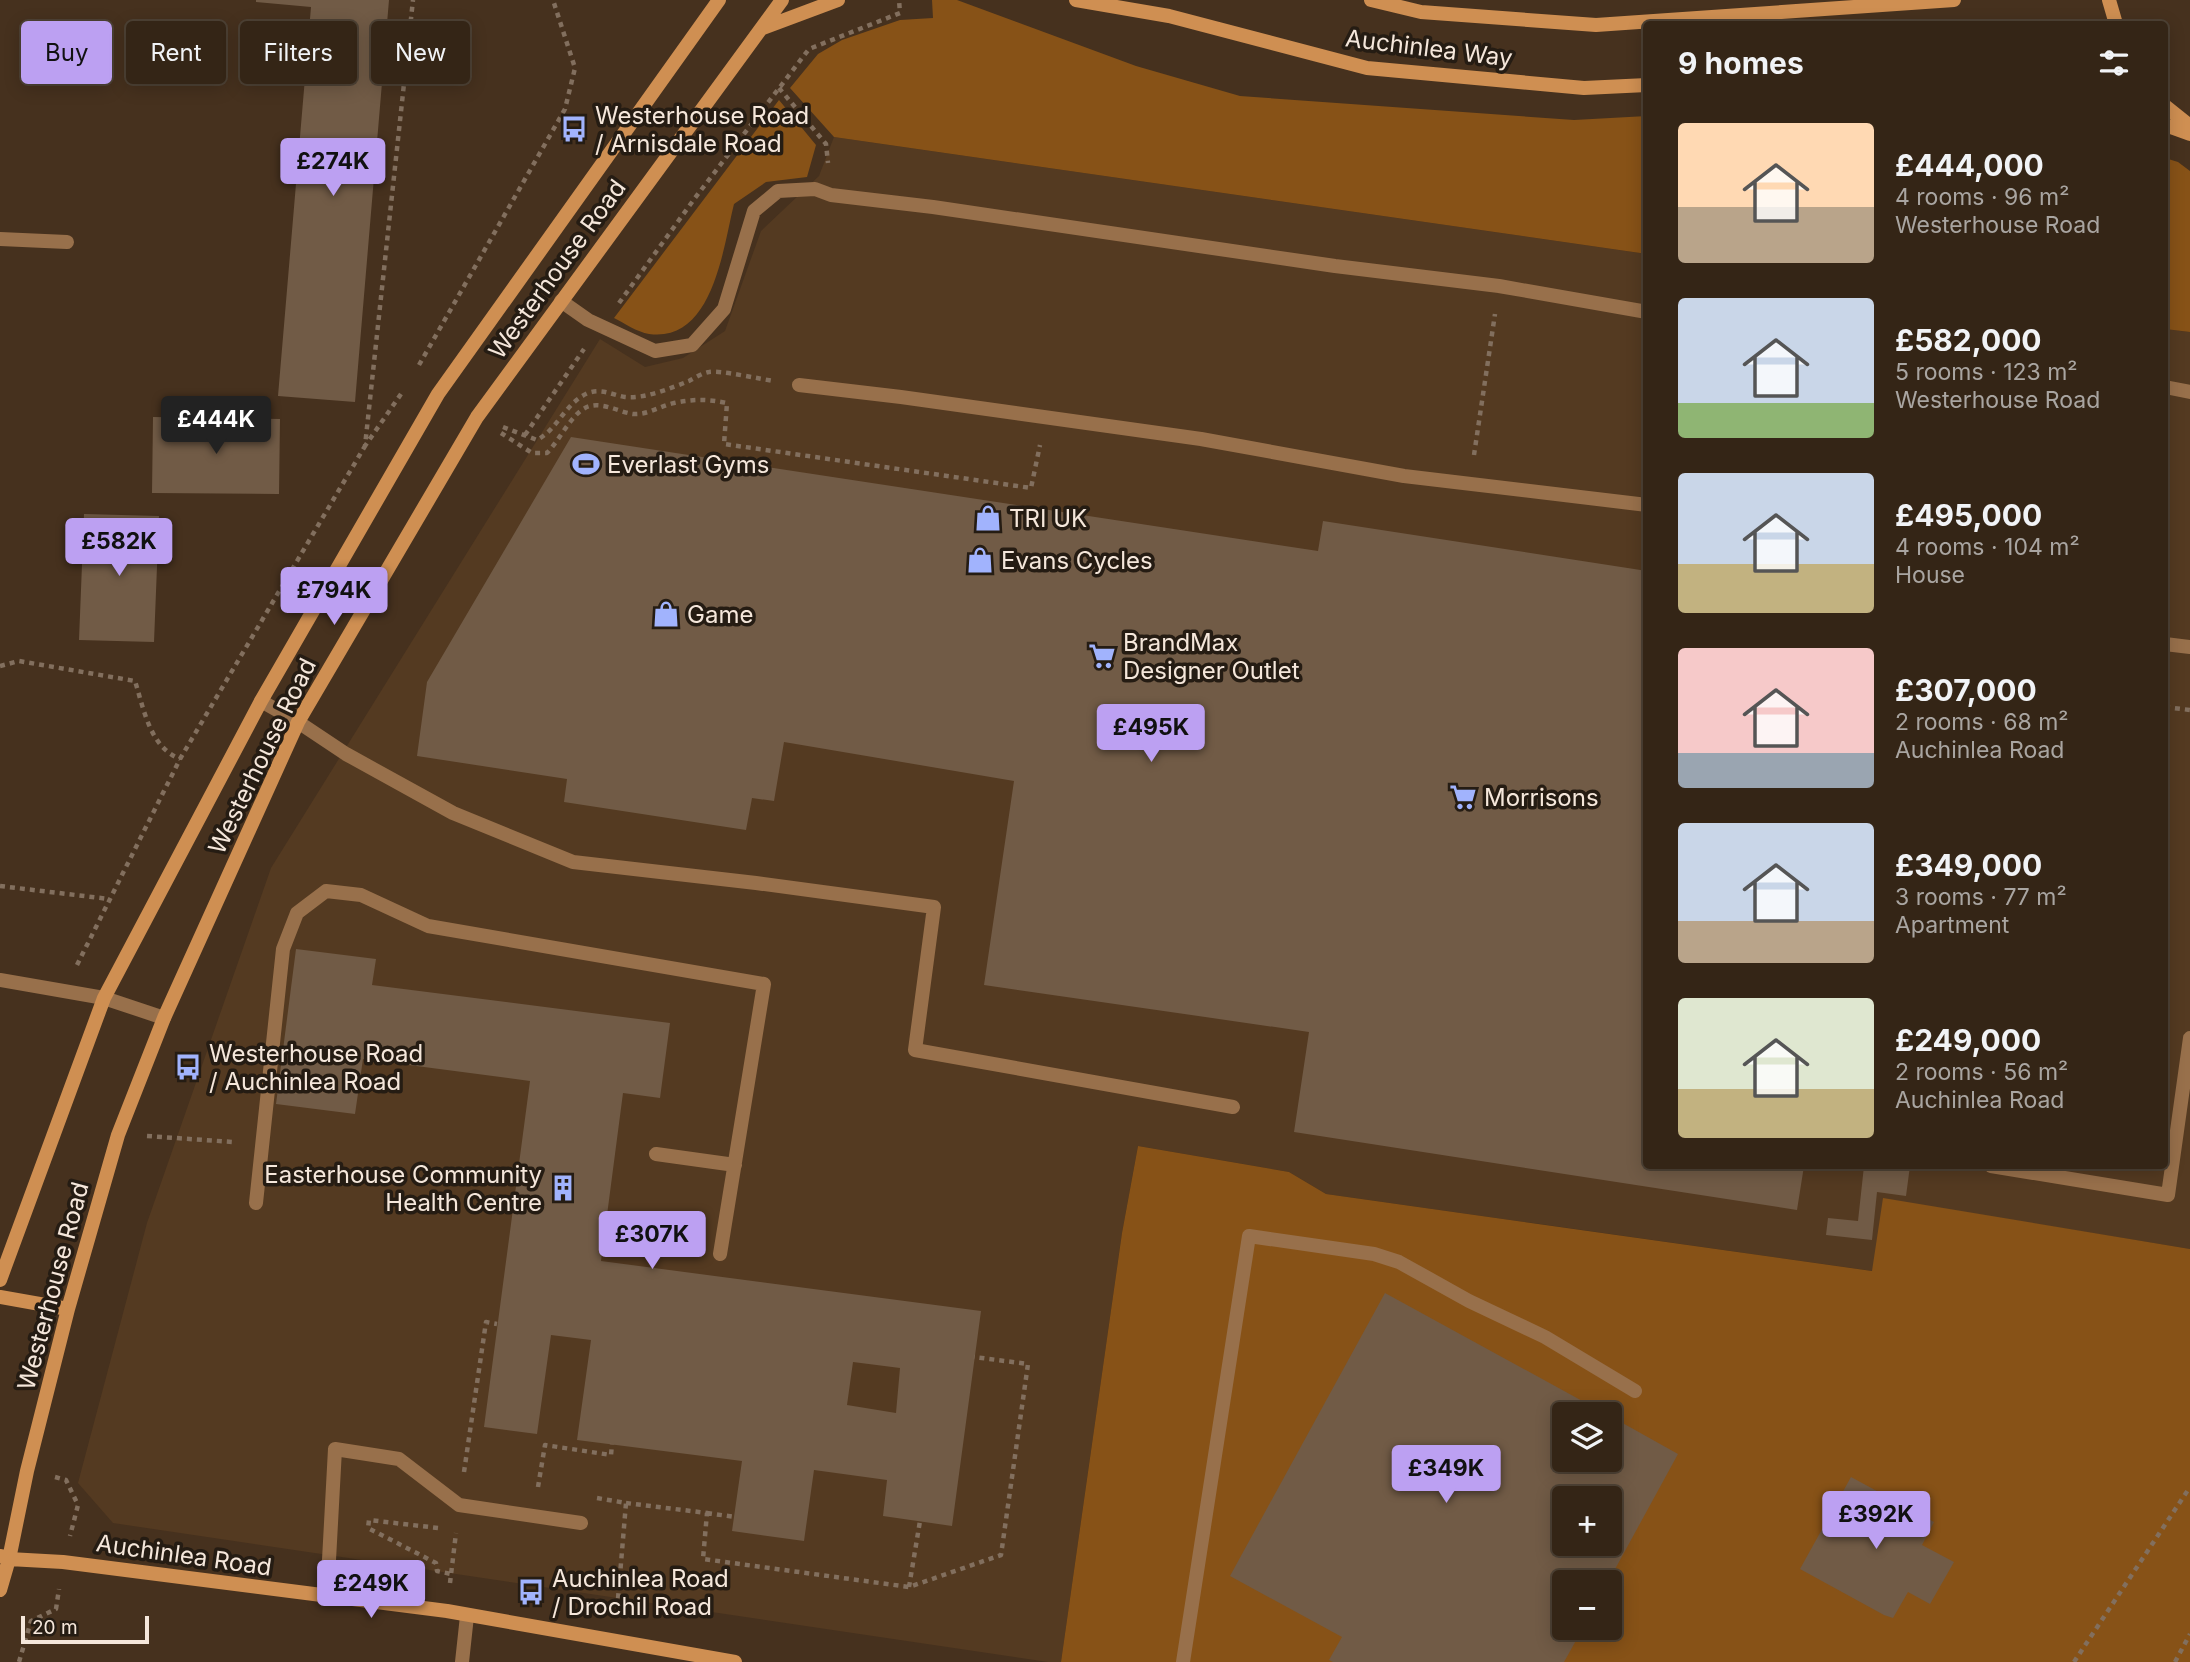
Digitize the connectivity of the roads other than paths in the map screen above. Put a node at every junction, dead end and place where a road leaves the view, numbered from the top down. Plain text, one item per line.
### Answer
1 (719, 0) edge
2 (782, 0) edge
3 (838, 0) edge
4 (1076, 0) edge
5 (1138, 0) edge
6 (1371, 0) edge
7 (1954, 0) edge
8 (2109, 0) edge
9 (1169, 16) junction
10 (1653, 21) edge
11 (2115, 21) edge
12 (1643, 22) edge
13 (761, 29) junction
14 (1643, 85) edge
15 (2168, 108) edge
16 (2168, 126) edge
17 (2190, 126) edge
18 (2190, 134) edge
19 (0, 239) edge
20 (67, 242) dead end
21 (561, 301) junction
22 (1643, 311) edge
23 (799, 385) road end
24 (2168, 388) edge
25 (2190, 392) edge
26 (1643, 505) edge
27 (2168, 644) edge
28 (2190, 647) edge
29 (261, 701) junction
30 (298, 722) junction
31 (0, 980) edge
32 (104, 998) junction
33 (164, 1018) junction
34 (2190, 1038) edge
35 (1233, 1107) dead end
36 (656, 1154) dead end
37 (735, 1165) junction
38 (2009, 1169) edge
39 (256, 1203) dead end
40 (720, 1254) dead end
41 (0, 1280) edge
42 (0, 1297) edge
43 (68, 1309) junction
44 (1635, 1391) dead end
45 (581, 1523) dead end
46 (4, 1557) edge
47 (0, 1590) edge
48 (327, 1597) junction
49 (467, 1616) junction
50 (462, 1662) edge
51 (735, 1662) edge
52 (1183, 1662) edge

1 - 29 street, Westerhouse Road
2 - 13 street, Westerhouse Road
3 - 13 street
4 - 9 street
5 - 9 street
6 - 12 street, Auchinlea Way
7 - 10 street, Auchinlea Way
8 - 11 street
9 - 14 street, Auchinlea Way
13 - 21 street, Westerhouse Road
15 - 17 street
16 - 18 street
19 - 20 street
21 - 22 street
21 - 30 street, Westerhouse Road
23 - 26 street
24 - 25 street
27 - 28 street
29 - 30 street
29 - 32 street, Westerhouse Road
30 - 33 street, Westerhouse Road
30 - 35 street
31 - 32 street
32 - 33 street
32 - 41 street, Westerhouse Road
33 - 43 street, Westerhouse Road
34 - 38 street
36 - 37 street
37 - 39 street
37 - 40 street
42 - 43 street
43 - 46 street, Westerhouse Road
44 - 52 street
45 - 48 street
46 - 47 street, Westerhouse Road
46 - 48 street, Auchinlea Road
48 - 49 street, Auchinlea Road
49 - 50 street
49 - 51 street, Auchinlea Road

